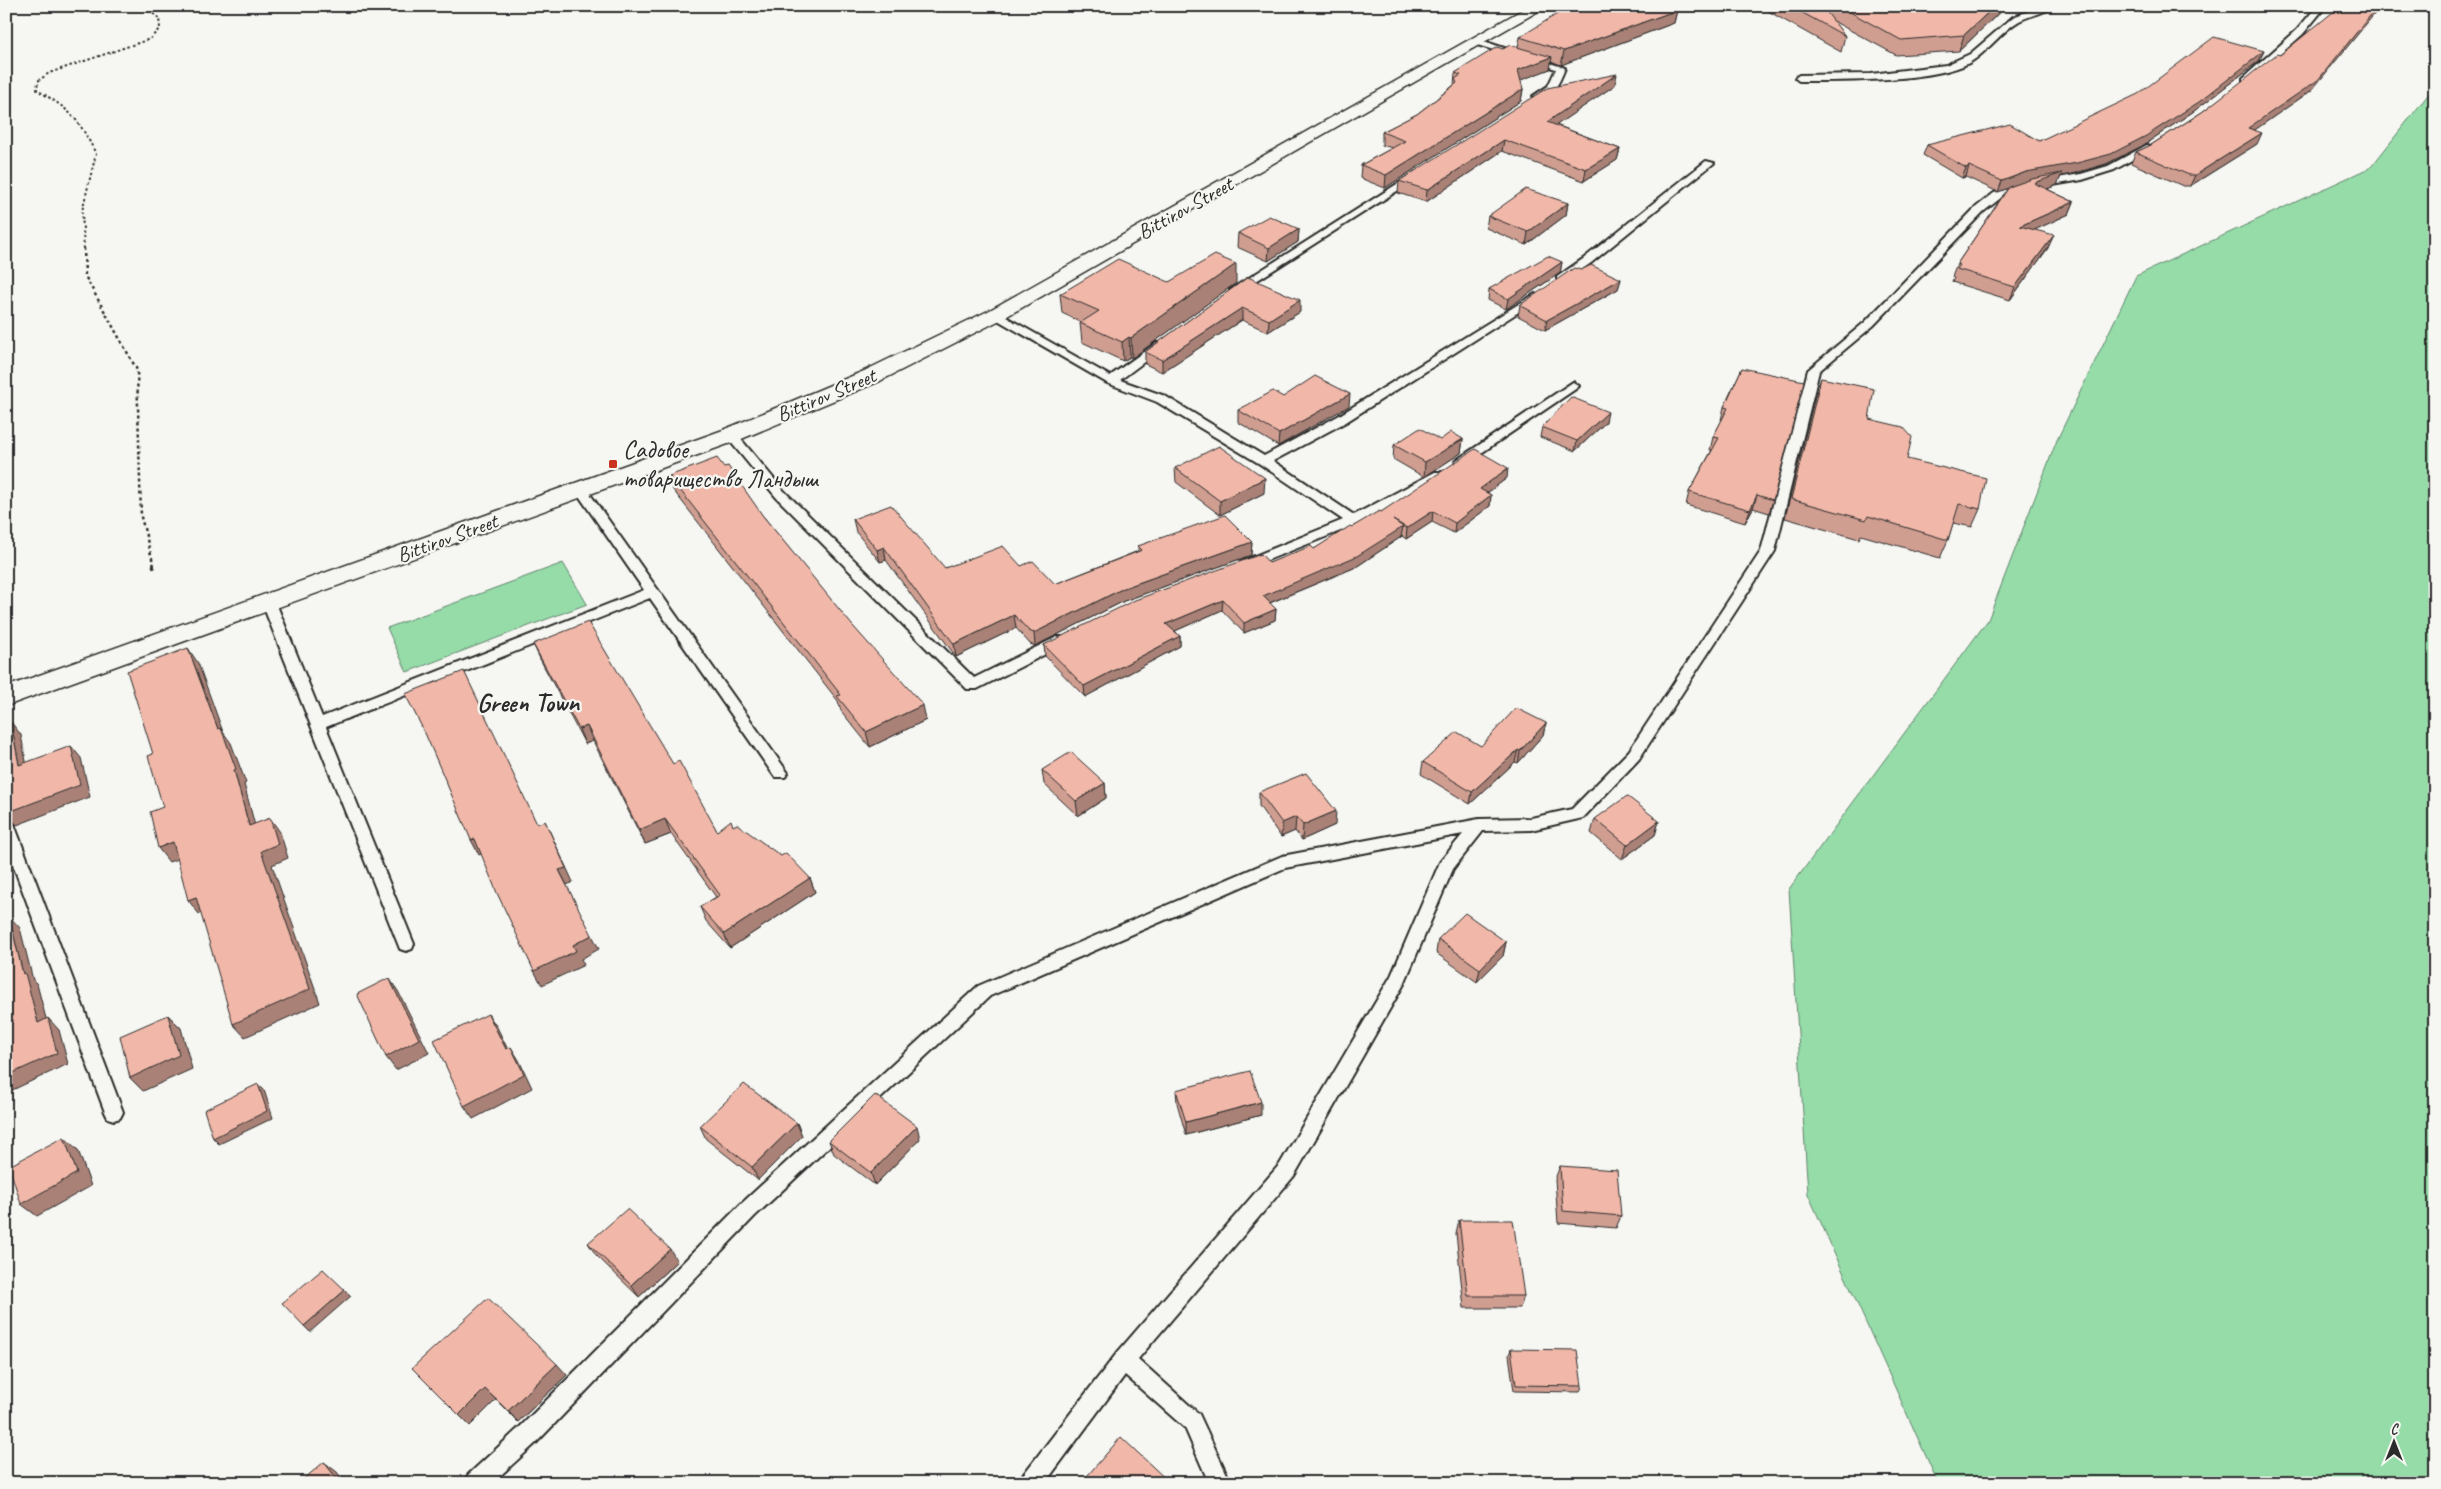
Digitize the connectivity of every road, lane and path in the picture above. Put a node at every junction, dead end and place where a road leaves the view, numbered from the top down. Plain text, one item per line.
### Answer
1 (130, 6) edge
2 (1540, 6) edge
3 (2050, 6) edge
4 (2322, 6) edge
5 (1477, 42) junction
6 (1799, 78) dead end
7 (2235, 89) edge
8 (1527, 103) edge
9 (2164, 138) edge
10 (1709, 164) dead end
11 (1428, 168) edge
12 (1225, 297) edge
13 (995, 315) junction
14 (1172, 336) edge
15 (1111, 381) junction
16 (1574, 386) dead end
17 (731, 435) junction
18 (1264, 461) junction
19 (582, 490) junction
20 (1352, 521) junction
21 (1233, 570) edge
22 (154, 572) dead end
23 (652, 592) junction
24 (269, 603) junction
25 (1078, 632) edge
26 (6, 697) edge
27 (318, 724) junction
28 (780, 773) dead end
29 (6, 824) edge
30 (1479, 825) junction
31 (406, 944) dead end
32 (114, 1112) dead end
33 (1124, 1360) junction
34 (476, 1483) edge
35 (1031, 1483) edge
36 (1220, 1483) edge

1 - 22 path
2 - 5 street, Bittirov Street
3 - 6 lane
4 - 7 lane
5 - 8 lane
5 - 13 street, Bittirov Street
9 - 30 lane
10 - 18 lane
11 - 12 lane
13 - 15 lane
13 - 17 street, Bittirov Street
14 - 15 lane
15 - 18 lane
16 - 20 lane
17 - 19 street, Bittirov Street
17 - 25 lane
18 - 20 lane
19 - 23 lane
19 - 24 street, Bittirov Street
20 - 21 lane
23 - 27 lane
23 - 28 lane
24 - 26 street, Bittirov Street
24 - 27 lane
27 - 31 lane
29 - 32 lane
30 - 33 lane
30 - 34 lane
33 - 35 lane
33 - 36 lane

